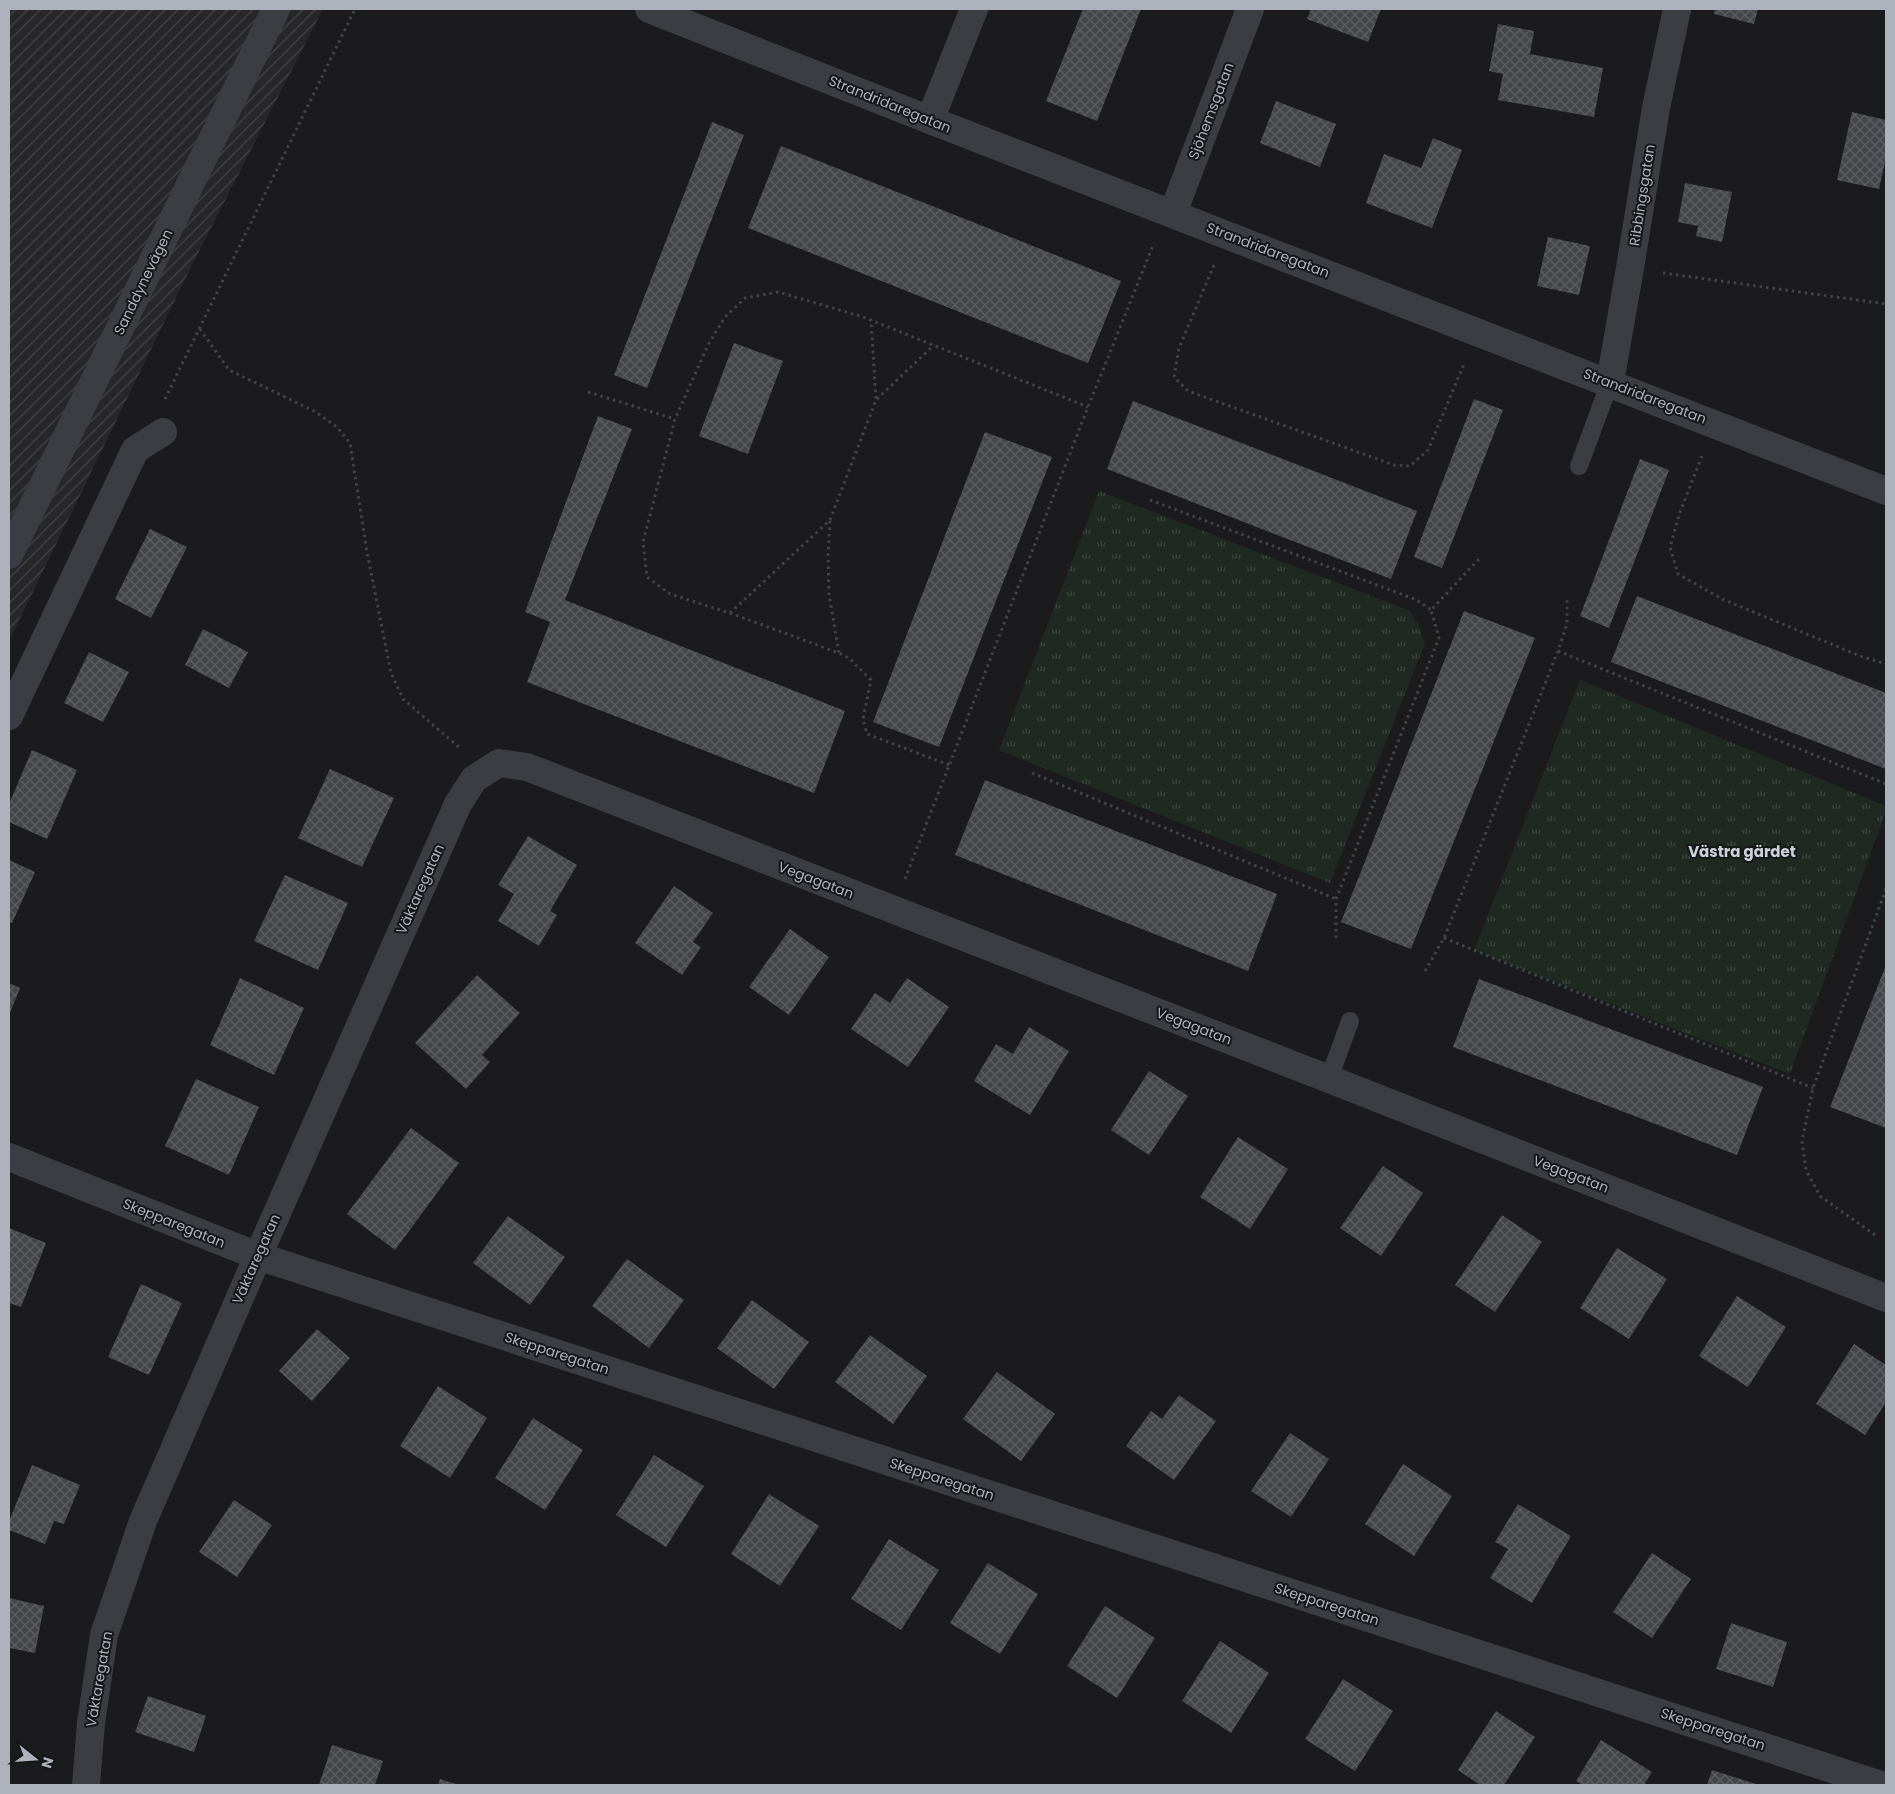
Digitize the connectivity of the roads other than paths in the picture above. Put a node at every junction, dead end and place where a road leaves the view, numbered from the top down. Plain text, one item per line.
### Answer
1 (276, 9) edge
2 (649, 9) edge
3 (974, 9) edge
4 (1250, 9) edge
5 (1677, 9) edge
6 (930, 120) junction
7 (1173, 213) junction
8 (1610, 382) junction
9 (163, 432) road end
10 (1579, 466) dead end
11 (1886, 491) edge
12 (9, 555) edge
13 (9, 716) edge
14 (492, 768) joint
15 (1350, 1020) dead end
16 (1329, 1079) junction
17 (9, 1157) edge
18 (258, 1256) junction
19 (1886, 1298) edge
20 (89, 1784) edge
21 (1881, 1785) edge

1 - 12 street, Sanddynevägen
2 - 6 street, Strandridaregatan
3 - 6 street
4 - 7 street, Sjöhemsgatan
5 - 8 street, Ribbingsgatan
6 - 7 street, Strandridaregatan
7 - 8 street, Strandridaregatan
8 - 10 lane
8 - 11 street, Strandridaregatan
9 - 13 street
14 - 16 street, Vegagatan
14 - 18 street, Väktaregatan
15 - 16 lane
16 - 19 street, Vegagatan
17 - 18 street, Skepparegatan
18 - 20 street, Väktaregatan
18 - 21 street, Skepparegatan

